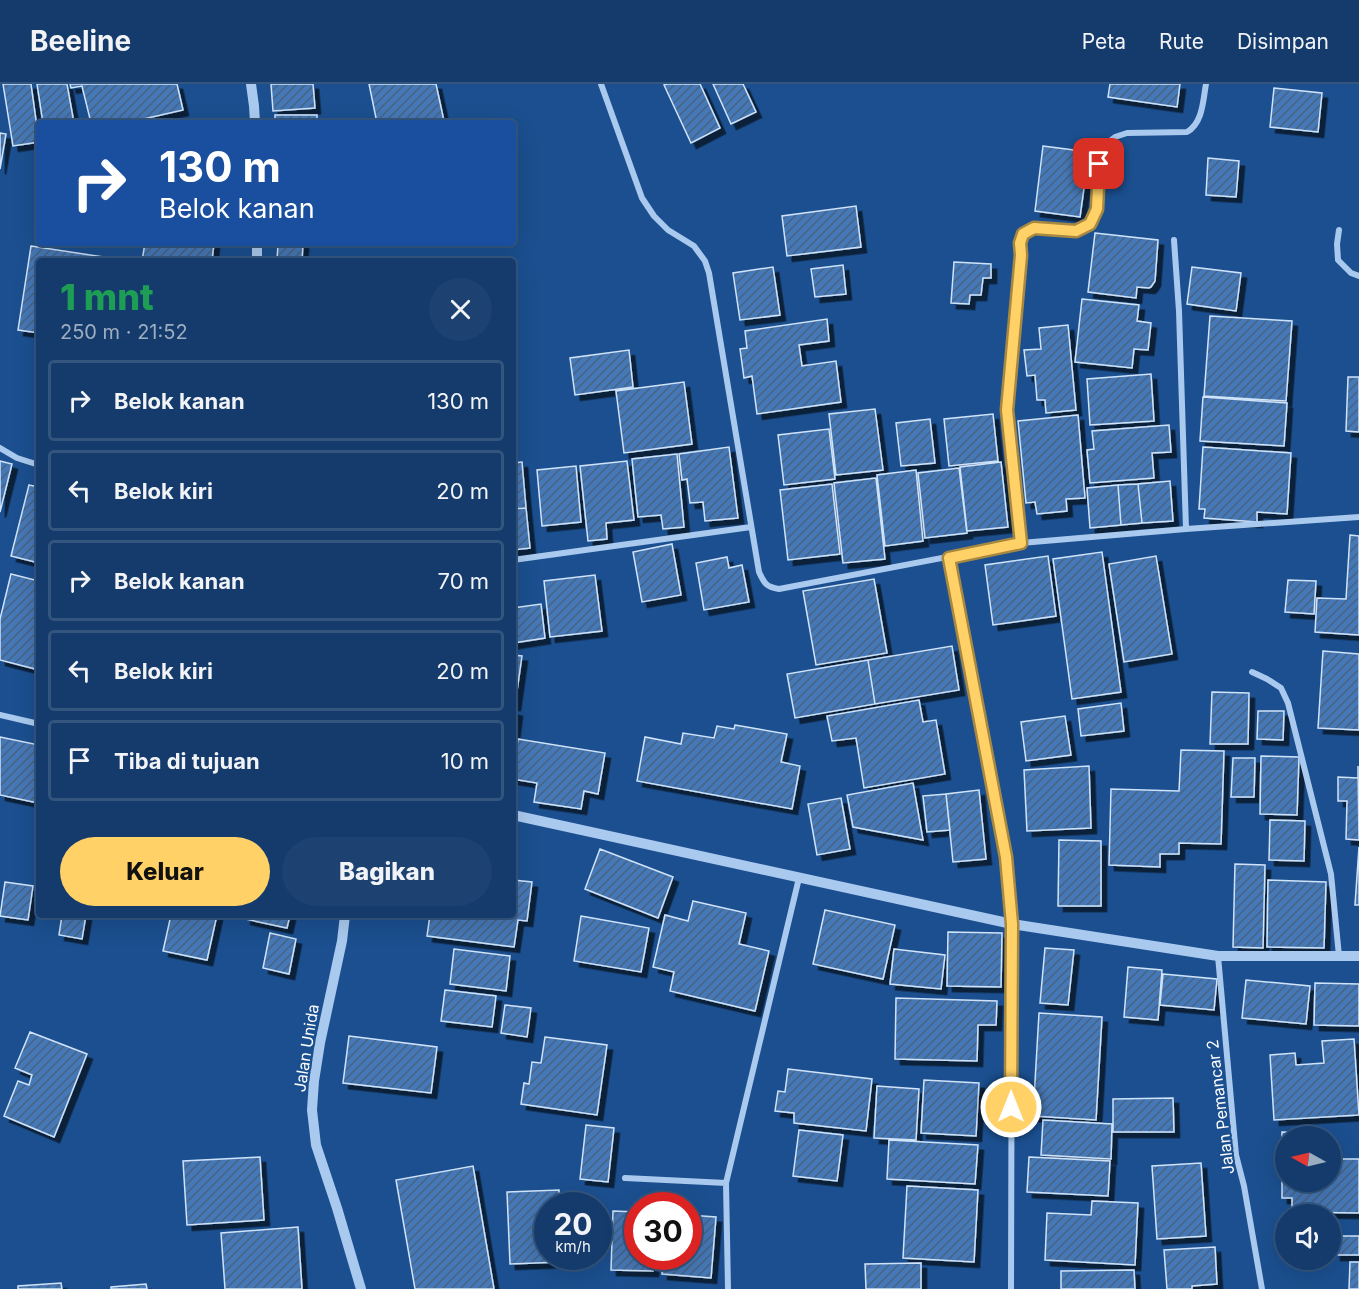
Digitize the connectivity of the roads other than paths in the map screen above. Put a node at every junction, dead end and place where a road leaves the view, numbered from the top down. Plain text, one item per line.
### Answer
1 (250, 84) edge
2 (601, 84) edge
3 (1206, 84) edge
4 (255, 120) edge
5 (1339, 230) dead end
6 (1173, 240) dead end
7 (1359, 276) edge
8 (0, 448) edge
9 (36, 464) edge
10 (1359, 517) edge
11 (751, 527) junction
12 (1186, 529) junction
13 (1021, 543) junction
14 (949, 558) junction
15 (516, 560) edge
16 (1252, 672) dead end
17 (0, 715) edge
18 (36, 723) edge
19 (516, 816) edge
20 (799, 878) junction
21 (344, 918) edge
22 (1012, 924) junction
23 (1339, 956) junction
24 (1359, 956) edge
25 (1218, 957) junction
26 (625, 1178) dead end
27 (726, 1183) junction
28 (361, 1289) edge
29 (728, 1289) edge
30 (1011, 1289) edge
31 (1262, 1289) edge

1 - 4 street
2 - 11 street
3 - 13 street
5 - 7 street
6 - 12 street
8 - 9 street
10 - 12 street
11 - 14 street
11 - 15 street
12 - 13 street
13 - 14 street
14 - 22 street
16 - 23 street
17 - 18 street
19 - 20 street
20 - 22 street
20 - 27 street
21 - 28 street, Jalan Unida
22 - 25 street
22 - 30 street
23 - 24 street
23 - 25 street
25 - 31 street, Jalan Pemancar 2
26 - 27 street
27 - 29 street

